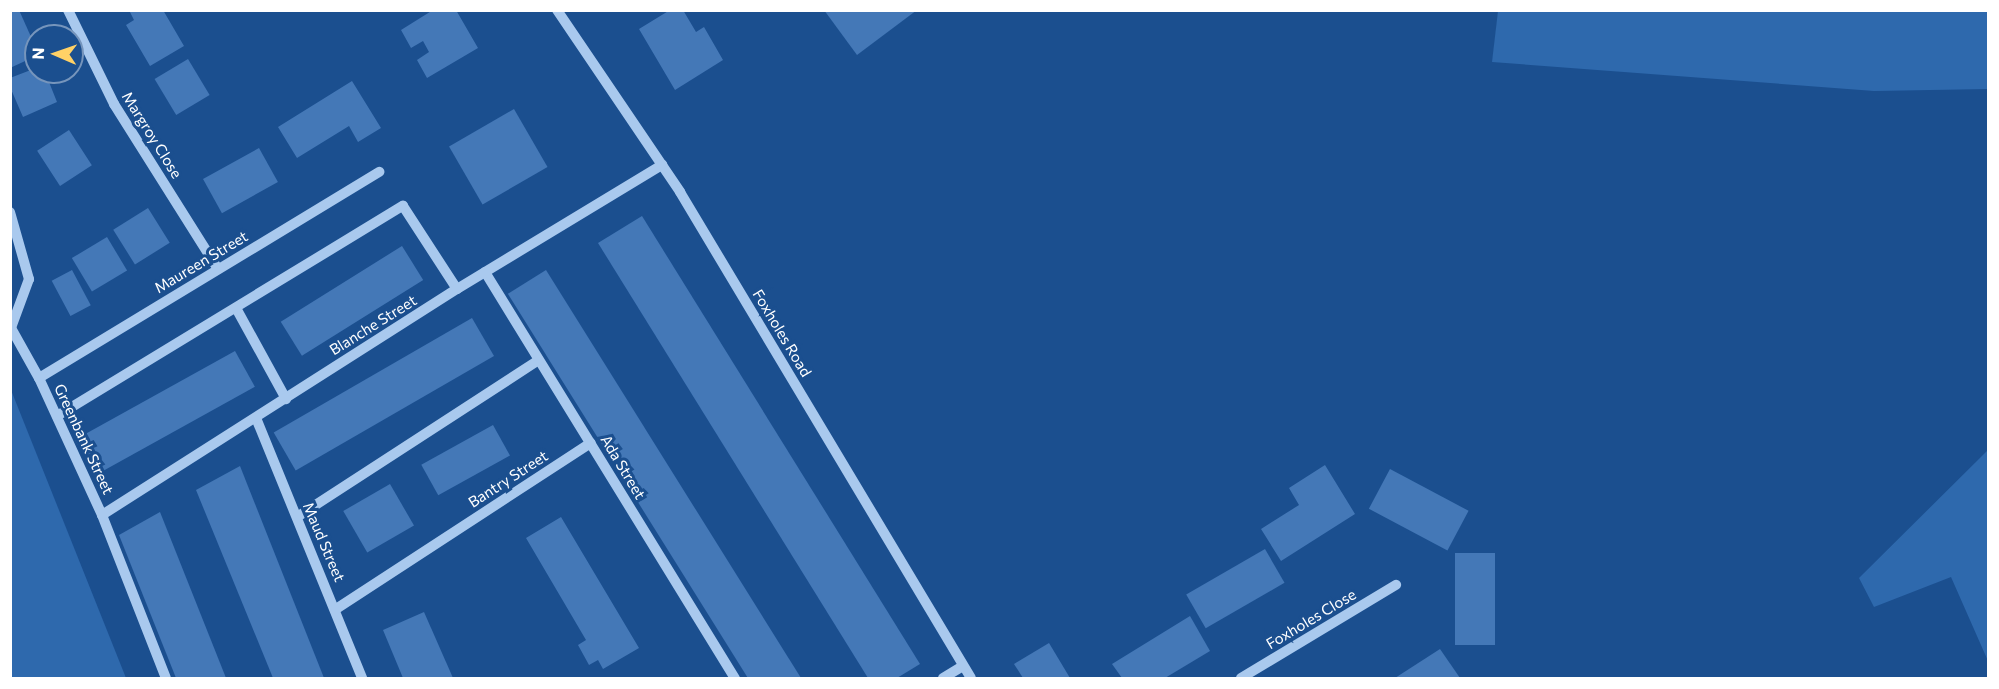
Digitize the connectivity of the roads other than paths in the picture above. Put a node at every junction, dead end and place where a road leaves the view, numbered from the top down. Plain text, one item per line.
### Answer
1 (68, 10) edge
2 (557, 10) edge
3 (662, 165) junction
4 (379, 172) dead end
5 (10, 212) edge
6 (218, 269) junction
7 (485, 272) junction
8 (457, 290) junction
9 (236, 308) junction
10 (11, 328) edge
11 (539, 360) junction
12 (39, 378) junction
13 (286, 399) junction
14 (57, 416) junction
15 (256, 418) junction
16 (591, 443) junction
17 (102, 515) junction
18 (297, 517) junction
19 (1396, 585) dead end
20 (336, 609) junction
21 (963, 666) junction
22 (166, 678) edge
23 (362, 678) edge
24 (735, 678) edge
25 (943, 678) edge
26 (971, 678) edge
27 (1241, 678) edge

1 - 6 street, Margroy Close
2 - 3 street, Foxholes Road
3 - 7 street, Blanche Street
3 - 21 street, Foxholes Road
4 - 6 street, Maureen Street
5 - 10 street, Greenbank Street
6 - 12 street, Maureen Street
7 - 8 street, Blanche Street
7 - 11 street, Ada Street
8 - 9 street
8 - 13 street, Blanche Street
9 - 13 street
9 - 14 street
10 - 12 street, Greenbank Street
11 - 16 street, Ada Street
11 - 18 street
12 - 14 street, Greenbank Street
13 - 15 street, Blanche Street
14 - 17 street, Greenbank Street
15 - 17 street, Blanche Street
15 - 18 street, Maud Street
16 - 20 street, Bantry Street
16 - 24 street, Ada Street
17 - 22 street, Greenbank Street
18 - 20 street, Maud Street
19 - 27 street, Foxholes Close
20 - 23 street, Maud Street
21 - 25 street
21 - 26 street, Foxholes Road

